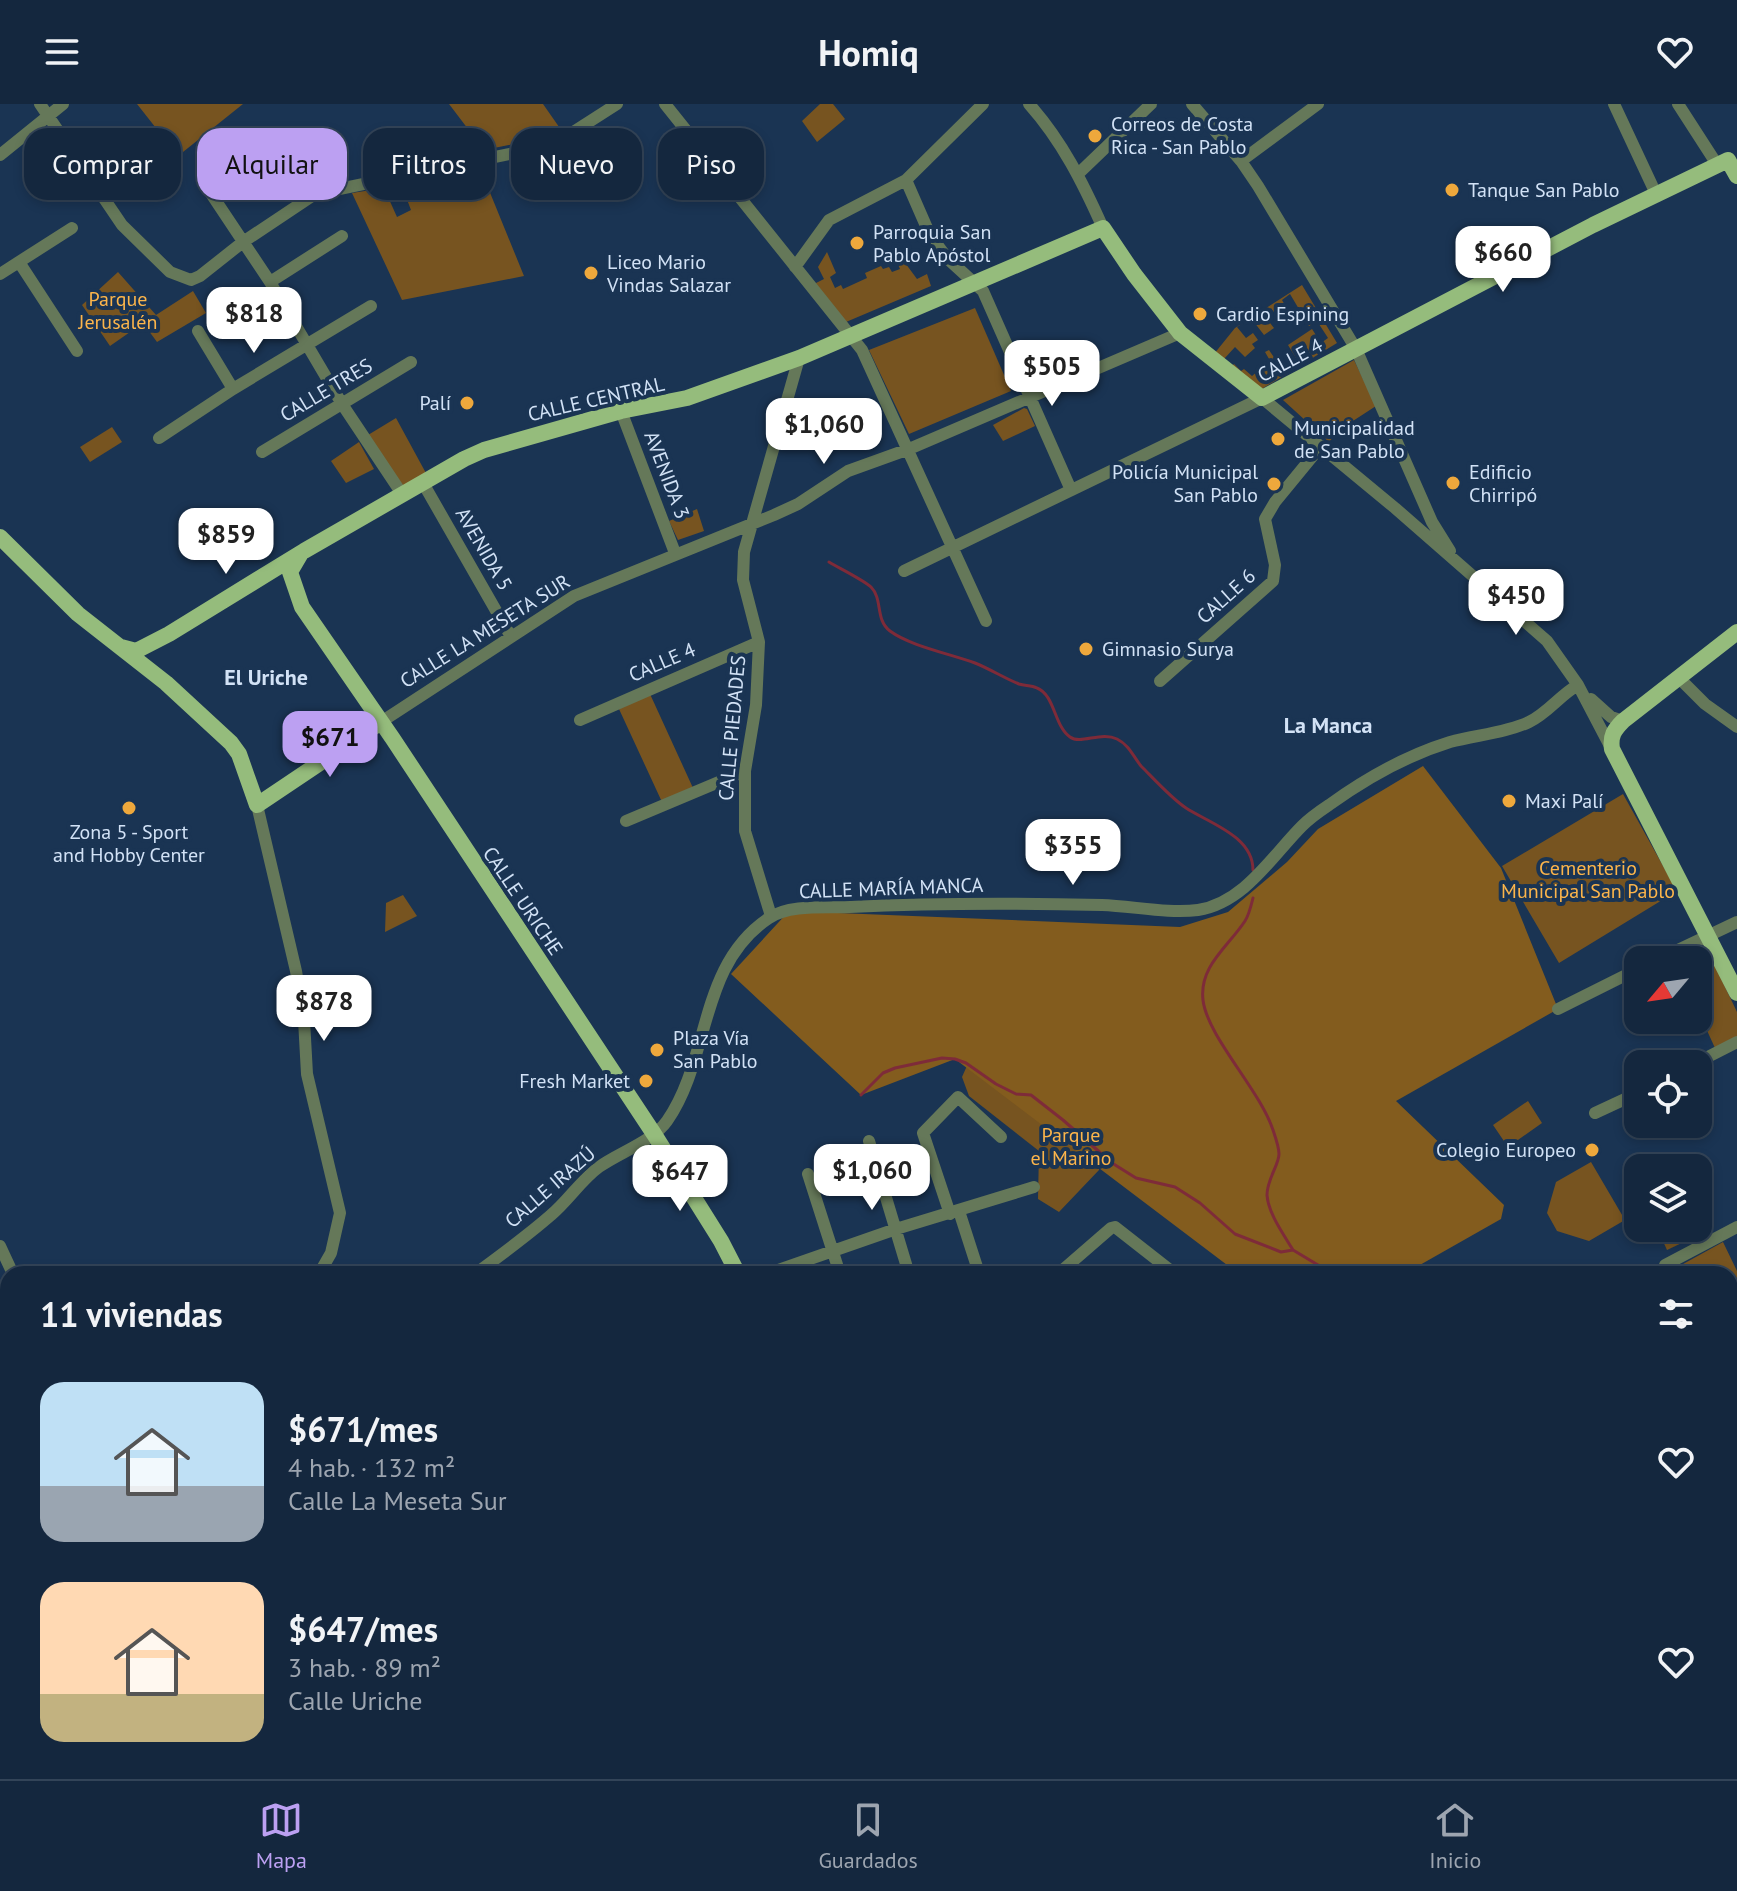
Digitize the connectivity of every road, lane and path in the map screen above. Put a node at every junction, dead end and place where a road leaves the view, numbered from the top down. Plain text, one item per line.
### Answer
1 (40, 104) edge
2 (63, 104) edge
3 (617, 104) edge
4 (665, 104) edge
5 (983, 104) edge
6 (1029, 104) edge
7 (1151, 104) edge
8 (1192, 104) edge
9 (1318, 104) edge
10 (1614, 104) edge
11 (1678, 104) edge
12 (48, 116) junction
13 (0, 155) edge
14 (1728, 160) edge
15 (1241, 161) junction
16 (1078, 174) junction
17 (1737, 176) edge
18 (906, 180) junction
19 (1657, 196) junction
20 (215, 200) edge
21 (72, 228) dead end
22 (1103, 228) junction
23 (342, 236) dead end
24 (243, 242) junction
25 (19, 262) junction
26 (795, 267) junction
27 (0, 274) edge
28 (270, 282) junction
29 (973, 282) junction
30 (371, 306) dead end
31 (198, 331) dead end
32 (1180, 333) junction
33 (851, 336) junction
34 (306, 344) junction
35 (1356, 349) junction
36 (77, 351) dead end
37 (803, 360) junction
38 (411, 362) dead end
39 (233, 389) junction
40 (1032, 397) junction
41 (1262, 398) junction
42 (342, 404) junction
43 (621, 411) junction
44 (159, 438) dead end
45 (1321, 446) junction
46 (909, 449) junction
47 (262, 452) dead end
48 (423, 483) junction
49 (1071, 490) junction
50 (399, 496) junction
51 (1395, 508) junction
52 (752, 522) junction
53 (1432, 522) junction
54 (0, 537) edge
55 (954, 547) junction
56 (304, 551) junction
57 (675, 553) junction
58 (904, 571) dead end
59 (1470, 575) junction
60 (260, 579) junction
61 (302, 607) junction
62 (986, 621) dead end
63 (1737, 632) edge
64 (169, 634) junction
65 (510, 635) junction
66 (759, 642) junction
67 (121, 647) junction
68 (1679, 678) junction
69 (1160, 681) dead end
70 (166, 683) junction
71 (1578, 685) junction
72 (1590, 707) junction
73 (1546, 712) junction
74 (373, 720) junction
75 (580, 720) dead end
76 (1623, 721) junction
77 (1737, 727) edge
78 (1612, 749) junction
79 (239, 754) junction
80 (745, 771) junction
81 (277, 790) junction
82 (257, 805) junction
83 (626, 821) dead end
84 (771, 916) junction
85 (1737, 922) edge
86 (1706, 936) junction
87 (1686, 946) edge
88 (1624, 976) edge
89 (1736, 991) edge
90 (1558, 1009) dead end
91 (1737, 1042) edge
92 (1712, 1055) edge
93 (1624, 1100) edge
94 (1595, 1113) dead end
95 (654, 1134) junction
96 (1001, 1137) dead end
97 (869, 1141) dead end
98 (808, 1174) dead end
99 (1034, 1187) dead end
100 (954, 1212) junction
101 (1737, 1227) edge
102 (896, 1229) junction
103 (0, 1246) edge
104 (833, 1251) junction
105 (1665, 1265) dead end
106 (9, 1266) edge
107 (324, 1266) edge
108 (485, 1266) edge
109 (734, 1266) edge
110 (790, 1266) edge
111 (838, 1266) edge
112 (907, 1266) edge
113 (976, 1266) edge
114 (1067, 1266) edge
115 (1162, 1266) edge

1 - 12 street
2 - 12 street
3 - 24 street
4 - 26 street
5 - 18 street
6 - 16 street
7 - 16 street
8 - 15 street
9 - 15 street
10 - 19 street
11 - 14 street
12 - 13 street
12 - 24 street
14 - 17 main road
14 - 19 main road, CALLE 4
15 - 35 street
16 - 22 street
18 - 26 street
18 - 29 street
19 - 35 main road, CALLE 4
20 - 24 street
21 - 25 street
22 - 29 main road, CALLE CENTRAL
22 - 32 main road
23 - 28 street
24 - 28 street
25 - 27 street
25 - 36 street
26 - 33 street
28 - 34 street
29 - 33 main road, CALLE CENTRAL
29 - 40 street
30 - 34 street
31 - 39 street
32 - 40 street, CALLE LA MESETA SUR
32 - 41 main road
33 - 37 main road, CALLE CENTRAL
33 - 46 street
34 - 39 street
34 - 42 street
35 - 41 main road, CALLE 4
35 - 53 street
37 - 43 main road, CALLE CENTRAL
37 - 52 street, CALLE PIEDADES
38 - 42 street, CALLE TRES
39 - 44 street
40 - 46 street, CALLE LA MESETA SUR
40 - 49 street
41 - 45 street
41 - 49 street, CALLE 4
42 - 47 street, CALLE TRES
42 - 50 street
43 - 48 main road, CALLE CENTRAL
43 - 57 street, AVENIDA 3
45 - 51 street
45 - 69 street, CALLE 6
46 - 52 street, CALLE LA MESETA SUR
46 - 55 street
48 - 50 main road, CALLE CENTRAL
48 - 65 street, AVENIDA 5
49 - 55 street, CALLE 4
50 - 56 main road, CALLE CENTRAL
51 - 53 street
51 - 59 street
52 - 57 street, CALLE LA MESETA SUR
52 - 66 street, CALLE PIEDADES
53 - 59 street
54 - 67 main road
55 - 58 street, CALLE 4
55 - 62 street
56 - 60 main road, CALLE CENTRAL
56 - 61 main road, CALLE URICHE
57 - 65 street, CALLE LA MESETA SUR
59 - 71 street
60 - 61 main road
60 - 64 main road, CALLE CENTRAL
61 - 74 main road, CALLE URICHE
63 - 68 main road
64 - 67 main road, CALLE CENTRAL
64 - 70 main road
65 - 74 street, CALLE LA MESETA SUR
66 - 75 street, CALLE 4
66 - 80 street, CALLE PIEDADES
67 - 70 main road
68 - 76 main road
68 - 77 street
70 - 79 main road
71 - 72 street
71 - 73 street, CALLE MARÍA MANCA
71 - 76 street
72 - 73 street
72 - 78 street
73 - 84 street, CALLE MARÍA MANCA
74 - 81 main road, CALLE LA MESETA SUR
74 - 95 main road, CALLE URICHE
76 - 78 main road
78 - 86 main road
79 - 81 main road
79 - 82 main road
80 - 83 street
80 - 84 street, CALLE PIEDADES
81 - 82 main road, CALLE LA MESETA SUR
82 - 107 street
84 - 95 street
85 - 86 street
86 - 87 street
86 - 89 main road
88 - 90 street
91 - 92 street
93 - 94 street
95 - 108 street, CALLE IRAZÚ
95 - 109 main road, CALLE URICHE
96 - 100 street
97 - 102 street
98 - 104 street
99 - 100 street
100 - 102 street
100 - 113 street
101 - 105 street
102 - 104 street
102 - 112 street
103 - 106 street
104 - 110 street
104 - 111 street
114 - 115 street

